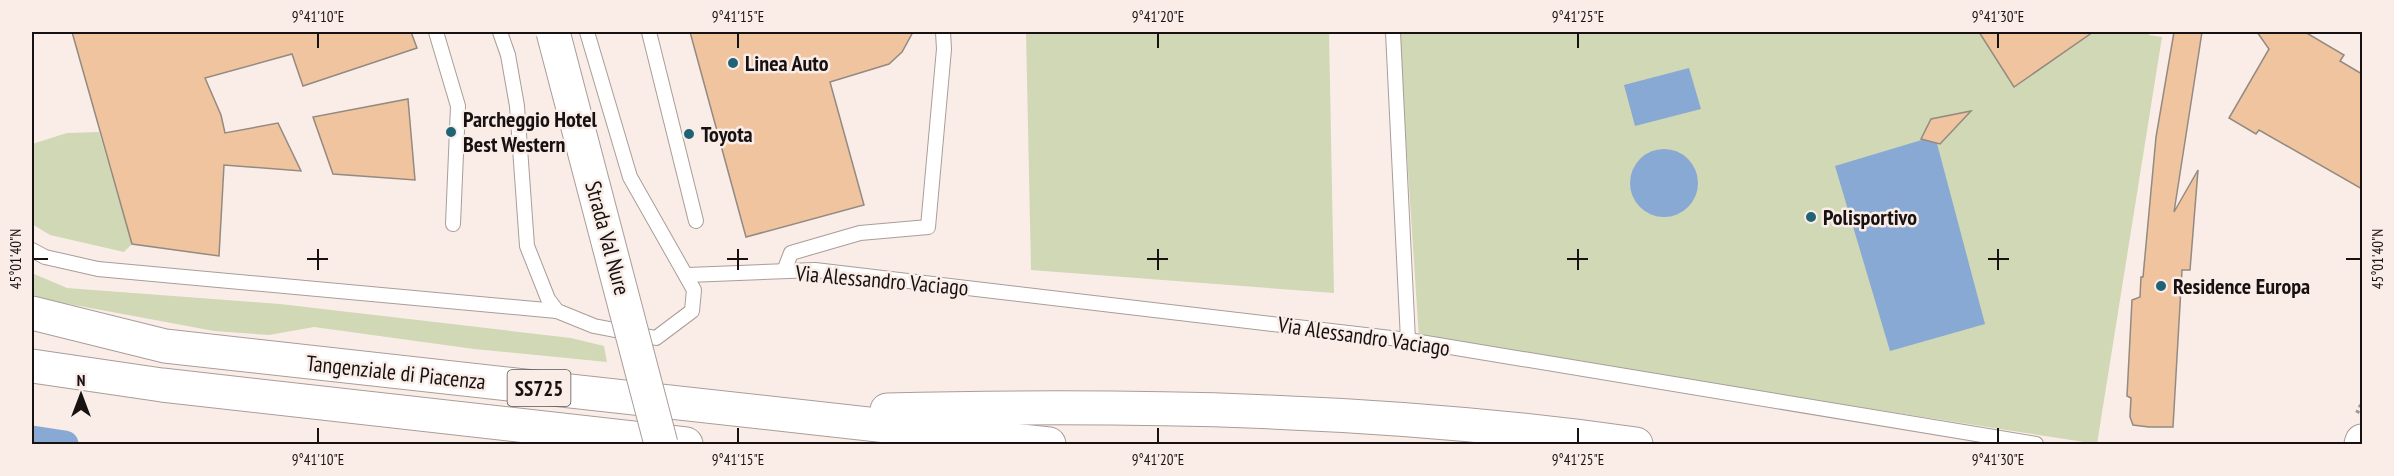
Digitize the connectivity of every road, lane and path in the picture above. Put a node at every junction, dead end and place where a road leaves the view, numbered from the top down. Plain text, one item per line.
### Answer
1 (436, 32) edge
2 (500, 32) edge
3 (553, 32) edge
4 (587, 32) edge
5 (649, 32) edge
6 (943, 32) edge
7 (1394, 32) edge
8 (696, 221) dead end
9 (453, 224) dead end
10 (32, 250) edge
11 (784, 271) junction
12 (688, 275) junction
13 (557, 311) junction
14 (32, 314) edge
15 (1408, 340) junction
16 (32, 366) edge
17 (754, 412) junction
18 (661, 444) edge
19 (686, 444) edge
20 (1049, 444) edge
21 (1636, 444) edge
22 (2036, 444) edge

1 - 9 lane
2 - 13 lane
3 - 18 main road, Strada Val Nure, bridge
4 - 12 lane
5 - 8 lane
6 - 11 lane
7 - 15 lane
10 - 13 lane
11 - 12 lane, Via Alessandro Vaciago
11 - 15 lane, Via Alessandro Vaciago
12 - 13 lane
14 - 17 main road, Tangenziale di Piacenza / SS725
15 - 22 lane, Via Alessandro Vaciago
16 - 19 main road, Tangenziale di Piacenza / SS725
17 - 20 main road, Tangenziale di Piacenza / SS725
17 - 21 main road

